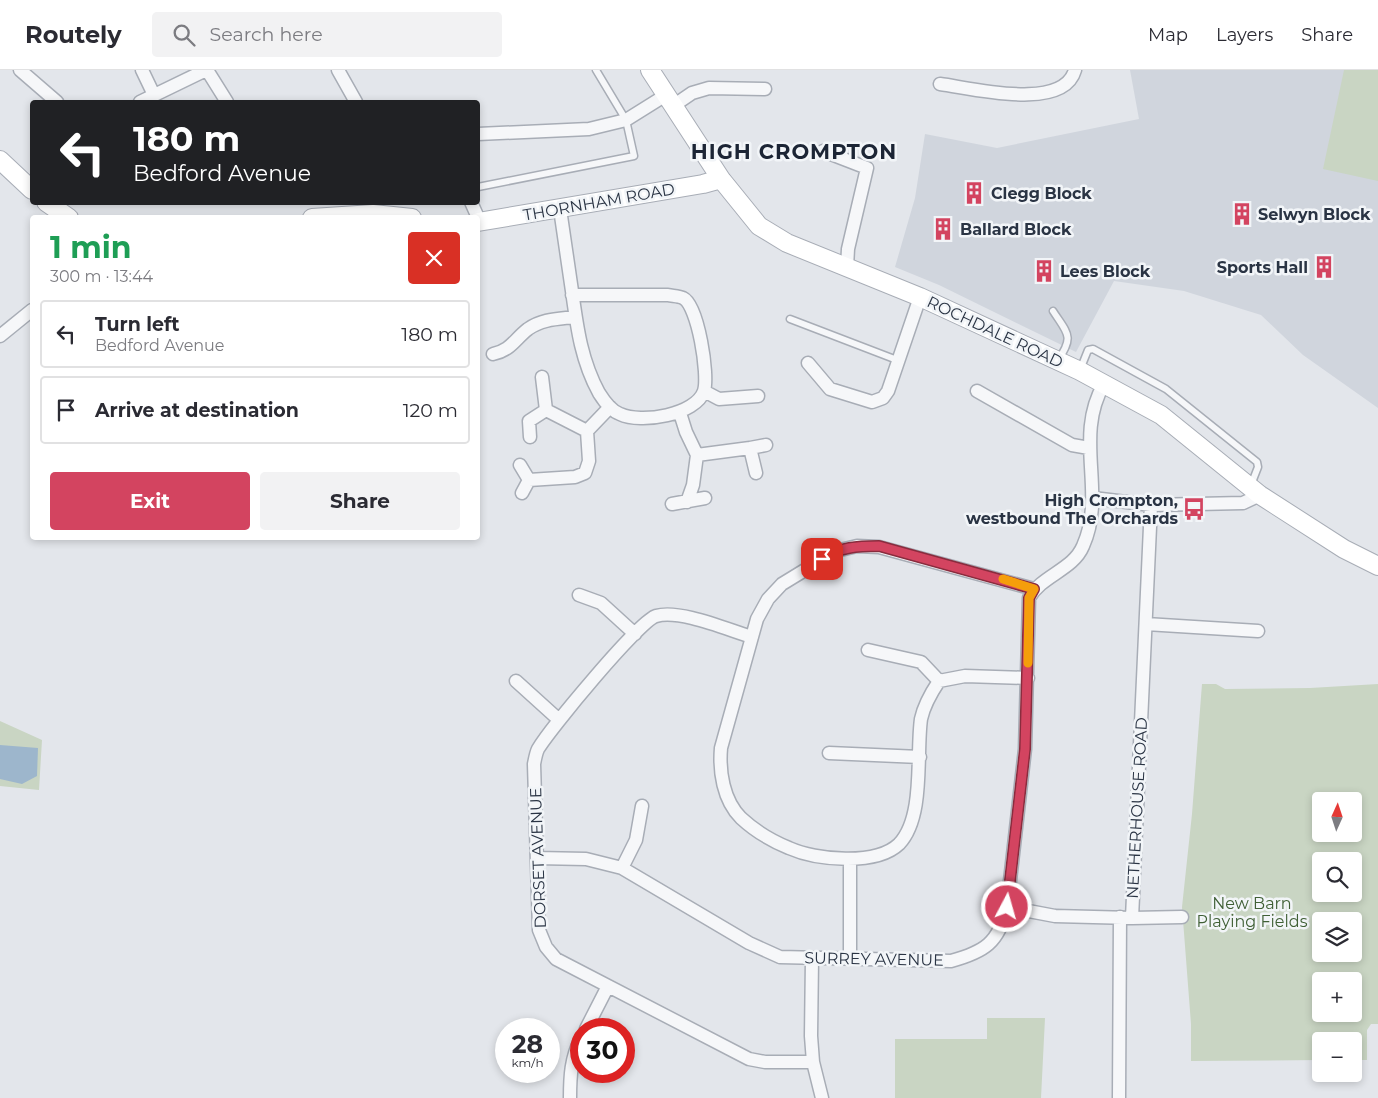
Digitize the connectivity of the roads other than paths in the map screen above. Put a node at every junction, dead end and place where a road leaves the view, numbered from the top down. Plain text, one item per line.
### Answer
1 (20, 70) edge
2 (142, 70) edge
3 (206, 70) edge
4 (338, 70) edge
5 (596, 70) edge
6 (650, 70) edge
7 (1075, 70) edge
8 (940, 84) dead end
9 (765, 89) dead end
10 (154, 95) junction
11 (56, 100) edge
12 (144, 100) edge
13 (226, 100) edge
14 (355, 100) edge
15 (669, 101) junction
16 (626, 120) junction
17 (480, 134) edge
18 (823, 151) dead end
19 (0, 160) edge
20 (721, 179) junction
21 (30, 183) edge
22 (480, 187) edge
23 (50, 205) edge
24 (560, 209) junction
25 (65, 215) edge
26 (358, 215) edge
27 (383, 215) edge
28 (480, 222) edge
29 (847, 267) junction
30 (572, 295) junction
31 (920, 296) junction
32 (1053, 311) dead end
33 (30, 312) edge
34 (574, 316) junction
35 (790, 319) dead end
36 (0, 336) edge
37 (493, 354) dead end
38 (897, 360) junction
39 (1057, 361) junction
40 (808, 363) dead end
41 (1080, 372) junction
42 (542, 377) dead end
43 (1104, 384) junction
44 (704, 391) junction
45 (977, 391) dead end
46 (758, 396) dead end
47 (610, 407) junction
48 (546, 410) junction
49 (680, 413) junction
50 (587, 431) junction
51 (530, 437) dead end
52 (766, 445) dead end
53 (750, 448) junction
54 (1089, 448) junction
55 (697, 455) junction
56 (520, 465) dead end
57 (756, 473) dead end
58 (529, 480) junction
59 (1255, 491) junction
60 (522, 493) dead end
61 (705, 498) dead end
62 (1093, 498) junction
63 (687, 502) junction
64 (672, 504) dead end
65 (1151, 506) junction
66 (1378, 566) edge
67 (1034, 589) junction
68 (579, 595) dead end
69 (1146, 624) junction
70 (1258, 631) dead end
71 (635, 634) junction
72 (752, 637) junction
73 (868, 650) dead end
74 (1028, 678) junction
75 (516, 681) dead end
76 (939, 681) junction
77 (558, 719) junction
78 (829, 753) dead end
79 (920, 757) junction
80 (642, 806) dead end
81 (537, 858) junction
82 (850, 859) junction
83 (622, 868) junction
84 (1007, 907) junction
85 (1182, 917) dead end
86 (1126, 918) junction
87 (812, 959) junction
88 (850, 959) junction
89 (608, 986) junction
90 (592, 1018) edge
91 (813, 1062) junction
92 (570, 1083) edge
93 (570, 1098) edge
94 (822, 1098) edge
95 (1119, 1098) edge

1 - 11 street
2 - 10 street
3 - 10 street
3 - 13 street
4 - 14 street
5 - 16 lane
6 - 15 main road, ROCHDALE ROAD
7 - 8 street
9 - 15 street
10 - 12 street
15 - 16 street
15 - 20 main road, ROCHDALE ROAD
16 - 17 street
16 - 22 lane
18 - 29 street
19 - 21 main road
20 - 24 main road, THORNHAM ROAD
20 - 29 main road, ROCHDALE ROAD
23 - 25 main road
24 - 28 main road, THORNHAM ROAD
24 - 30 street
26 - 27 main road
29 - 31 main road, ROCHDALE ROAD
30 - 34 street
30 - 44 street
31 - 38 street
31 - 39 main road, ROCHDALE ROAD
32 - 39 lane
33 - 36 street
34 - 37 street
34 - 47 street
35 - 38 lane
38 - 40 street
39 - 41 main road, ROCHDALE ROAD
41 - 43 main road, ROCHDALE ROAD
41 - 59 lane
42 - 48 street
43 - 54 street
43 - 59 main road, ROCHDALE ROAD
44 - 46 street
44 - 49 street
45 - 54 street
47 - 49 street
47 - 50 street
48 - 50 street
48 - 51 street
49 - 55 street
50 - 58 street
52 - 53 street
53 - 55 street
53 - 57 street
54 - 62 street
55 - 63 street
56 - 58 street
58 - 60 street
59 - 65 street
59 - 66 main road, ROCHDALE ROAD
61 - 63 street
62 - 65 street
62 - 67 street
63 - 64 street
65 - 69 street, NETHERHOUSE ROAD
67 - 72 street
67 - 74 street, SURREY AVENUE
68 - 71 street
69 - 70 street
69 - 86 street, NETHERHOUSE ROAD
71 - 72 street, DORSET AVENUE
71 - 77 street, DORSET AVENUE
72 - 82 street
73 - 76 street
74 - 76 street
74 - 84 street, SURREY AVENUE
75 - 77 street
76 - 79 street
77 - 81 street, DORSET AVENUE
78 - 79 street
79 - 82 street
80 - 83 street
81 - 83 street, SURREY AVENUE
81 - 89 street, DORSET AVENUE
82 - 88 street
83 - 87 street, SURREY AVENUE
84 - 86 street
84 - 88 street, SURREY AVENUE
85 - 86 street
86 - 95 street, NETHERHOUSE ROAD
87 - 88 street, SURREY AVENUE
87 - 91 street
89 - 90 street
89 - 91 street, DORSET AVENUE
91 - 94 street
92 - 93 street

